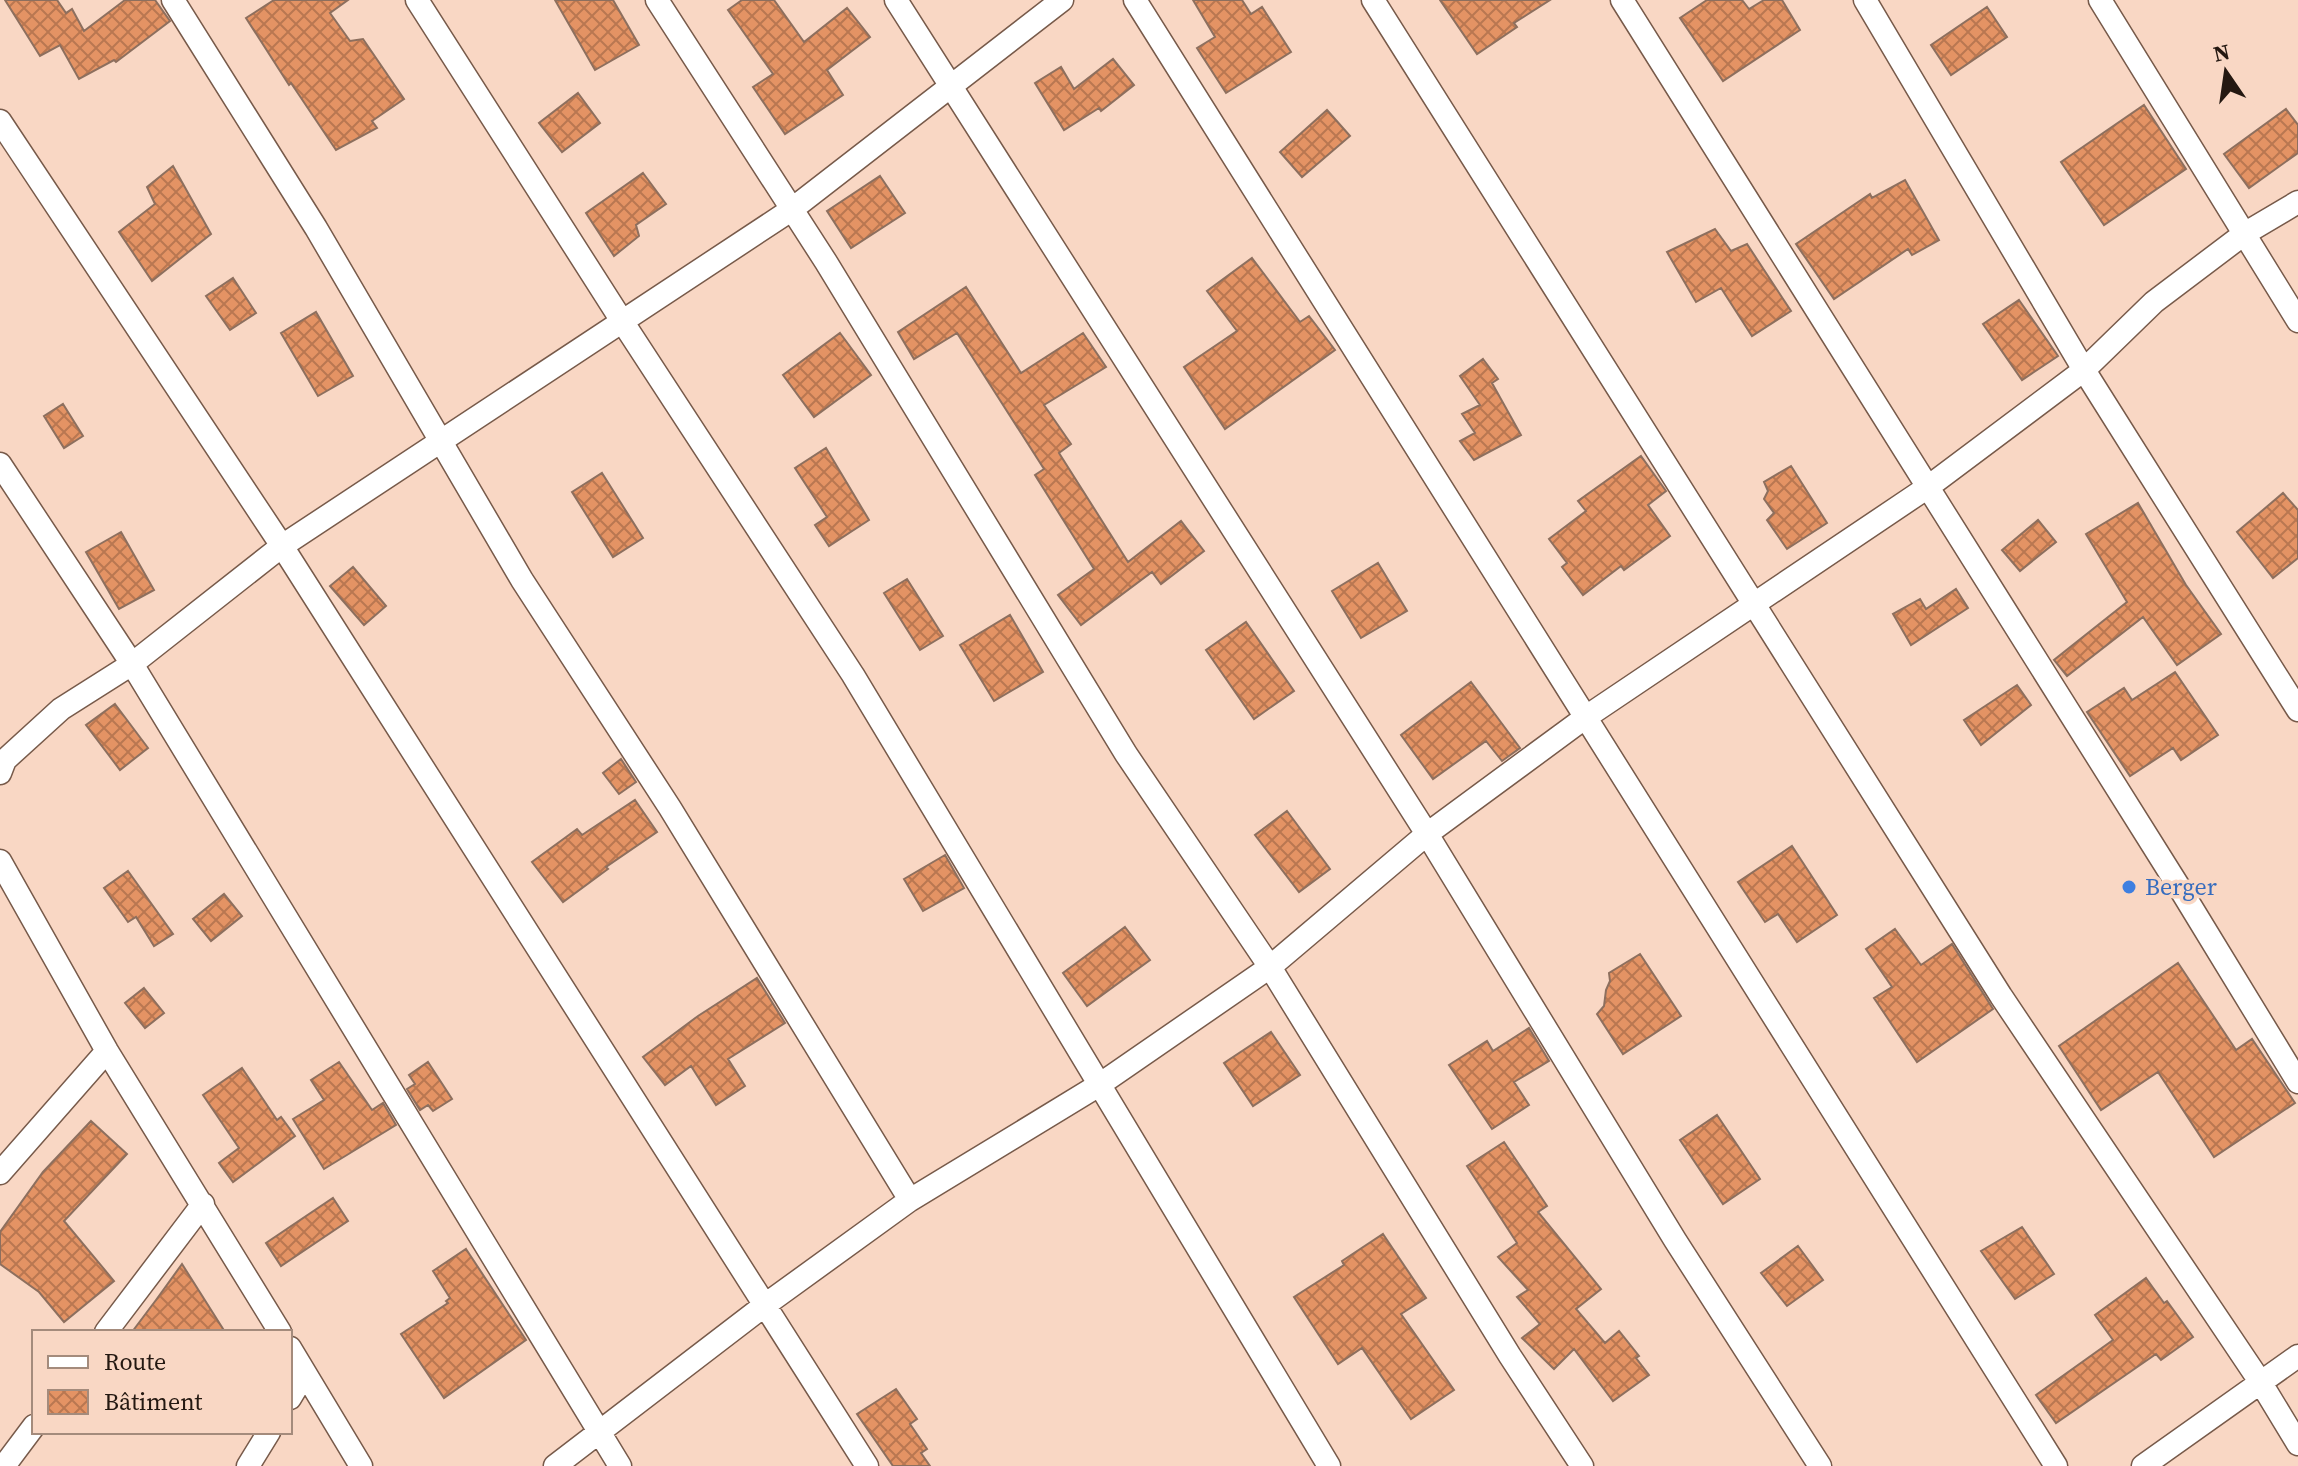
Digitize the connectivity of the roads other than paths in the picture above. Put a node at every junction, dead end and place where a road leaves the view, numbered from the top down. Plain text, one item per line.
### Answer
1 (173, 0) edge
2 (417, 0) edge
3 (657, 0) edge
4 (896, 0) edge
5 (1062, 0) edge
6 (1135, 0) edge
7 (1373, 0) edge
8 (1622, 0) edge
9 (1865, 0) edge
10 (2100, 0) edge
11 (951, 87) junction
12 (0, 121) edge
13 (2298, 202) edge
14 (791, 210) junction
15 (2244, 234) junction
16 (622, 321) junction
17 (2298, 321) edge
18 (2084, 370) junction
19 (440, 444) junction
20 (0, 464) edge
21 (1928, 487) junction
22 (282, 546) junction
23 (1753, 604) junction
24 (132, 664) junction
25 (2298, 710) edge
26 (1586, 717) junction
27 (0, 773) edge
28 (1427, 834) junction
29 (0, 861) edge
30 (1270, 967) junction
31 (107, 1051) junction
32 (2298, 1082) edge
33 (1099, 1085) junction
34 (0, 1173) edge
35 (910, 1200) junction
36 (203, 1204) junction
37 (765, 1305) junction
38 (108, 1330) edge
39 (279, 1330) edge
40 (292, 1351) edge
41 (2298, 1356) edge
42 (305, 1373) junction
43 (2261, 1383) junction
44 (292, 1395) edge
45 (32, 1429) edge
46 (598, 1431) junction
47 (268, 1434) edge
48 (2298, 1444) edge
49 (4, 1466) edge
50 (248, 1466) edge
51 (361, 1466) edge
52 (555, 1466) edge
53 (620, 1466) edge
54 (867, 1466) edge
55 (1329, 1466) edge
56 (1582, 1466) edge
57 (1820, 1466) edge
58 (2056, 1466) edge
59 (2143, 1466) edge

1 - 19 street
2 - 16 street
3 - 14 street
4 - 11 street
5 - 11 street
6 - 26 street
7 - 23 street
8 - 21 street
9 - 18 street
10 - 15 street
11 - 14 street
11 - 28 street
12 - 22 street
13 - 15 street
14 - 16 street
14 - 30 street
15 - 17 street
15 - 18 street
16 - 19 street
16 - 33 street
18 - 21 street
18 - 25 street
19 - 22 street
19 - 35 street
20 - 24 street
21 - 23 street
21 - 32 street
22 - 24 street
22 - 37 street
23 - 26 street
23 - 43 street
24 - 27 street
24 - 46 street
26 - 28 street
26 - 58 street
28 - 30 street
28 - 57 street
29 - 31 street
30 - 33 street
30 - 56 street
31 - 34 street
31 - 36 street
33 - 35 street
33 - 55 street
35 - 37 street
36 - 38 street
36 - 39 street
37 - 46 street
37 - 54 street
40 - 42 street
41 - 43 street
42 - 44 street
42 - 51 street
43 - 48 street
43 - 59 street
45 - 49 street
46 - 52 street
46 - 53 street
47 - 50 street

